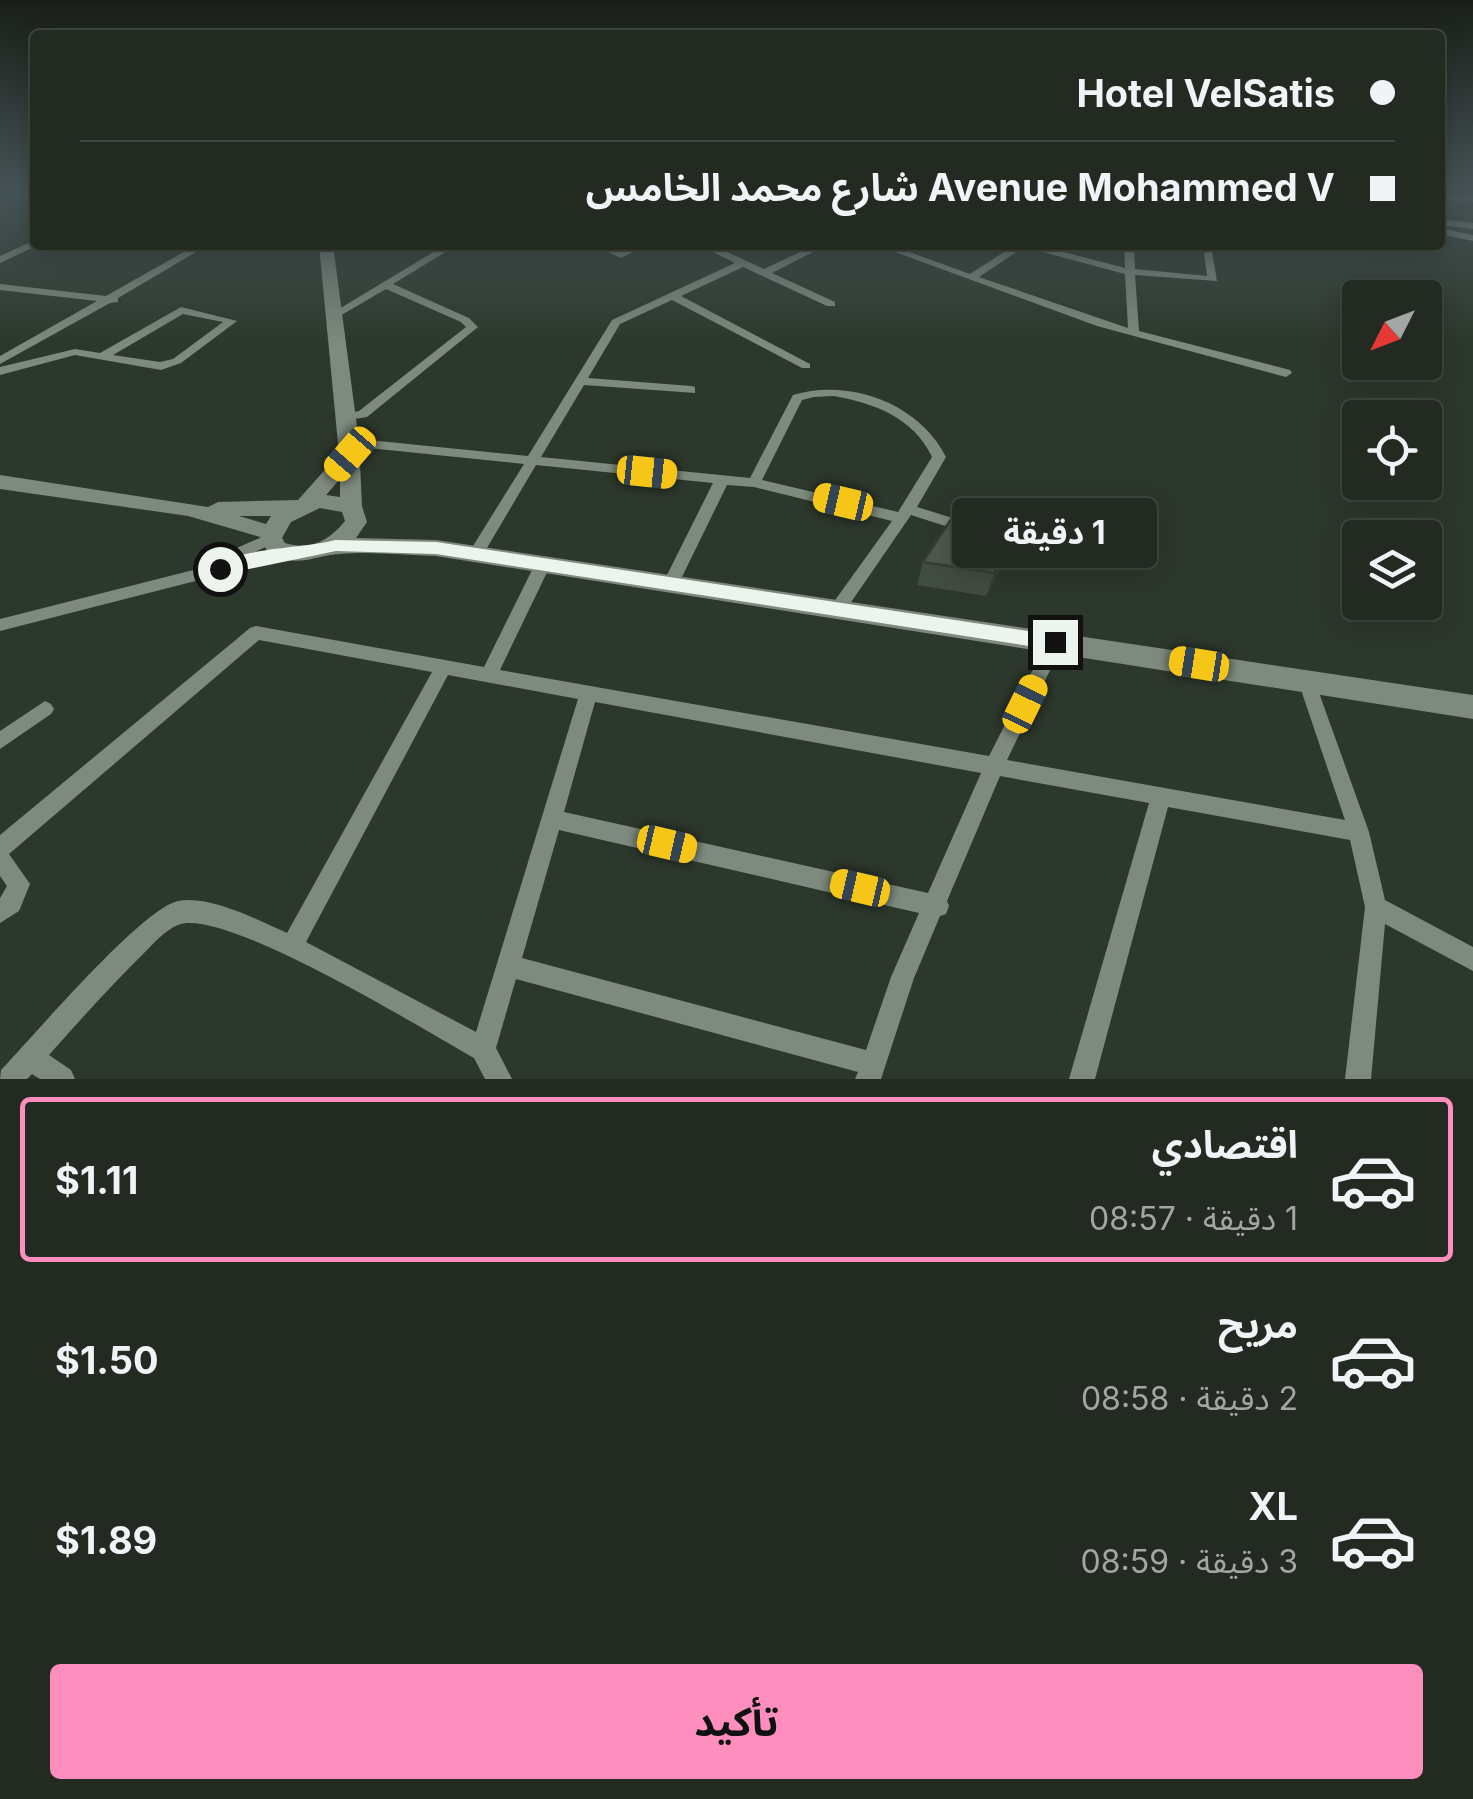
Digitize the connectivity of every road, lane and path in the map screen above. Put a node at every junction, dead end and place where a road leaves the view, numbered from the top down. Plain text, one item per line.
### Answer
1 (30, 245) edge
2 (196, 250) edge
3 (327, 250) edge
4 (444, 250) edge
5 (715, 250) edge
6 (811, 250) edge
7 (895, 250) edge
8 (989, 250) edge
9 (1014, 250) edge
10 (1044, 250) edge
11 (1128, 250) edge
12 (1208, 253) dead end
13 (0, 260) edge
14 (744, 263) junction
15 (984, 266) junction
16 (764, 272) junction
17 (1130, 272) junction
18 (970, 278) junction
19 (388, 286) junction
20 (0, 287) edge
21 (672, 295) junction
22 (114, 300) junction
23 (832, 304) dead end
24 (334, 315) junction
25 (1134, 333) junction
26 (102, 357) junction
27 (0, 361) edge
28 (806, 366) dead end
29 (0, 371) edge
30 (1286, 373) dead end
31 (584, 381) junction
32 (692, 390) dead end
33 (346, 418) junction
34 (350, 448) junction
35 (533, 460) junction
36 (722, 480) junction
37 (0, 482) edge
38 (754, 483) junction
39 (301, 506) junction
40 (189, 510) junction
41 (353, 514) junction
42 (904, 514) junction
43 (275, 541) junction
44 (335, 546) junction
45 (1023, 547) dead end
46 (436, 548) junction
47 (476, 554) junction
48 (544, 564) junction
49 (671, 583) junction
50 (839, 607) junction
51 (0, 626) edge
52 (1055, 642) junction
53 (444, 666) junction
54 (489, 675) junction
55 (1307, 681) junction
56 (589, 693) junction
57 (1473, 707) edge
58 (44, 710) dead end
59 (0, 742) edge
60 (994, 766) junction
61 (1161, 796) junction
62 (550, 818) junction
63 (1359, 832) junction
64 (0, 848) edge
65 (0, 860) edge
66 (938, 906) junction
67 (1376, 906) junction
68 (0, 912) edge
69 (292, 946) junction
70 (1473, 959) edge
71 (510, 966) junction
72 (483, 1049) junction
73 (31, 1058) junction
74 (870, 1071) edge
75 (10, 1079) edge
76 (62, 1079) edge
77 (500, 1079) edge
78 (1082, 1079) edge
79 (1358, 1079) edge

1 - 13 street
2 - 22 street
3 - 24 main road
4 - 19 street
5 - 14 street
6 - 16 street
7 - 18 street
8 - 15 street
9 - 15 street
10 - 17 street
11 - 17 street
12 - 17 street
14 - 16 street
14 - 21 street
15 - 18 street
16 - 23 street
17 - 25 street
18 - 25 street
19 - 24 street
19 - 33 street
20 - 22 street
21 - 28 street
21 - 31 street
22 - 27 street
24 - 33 main road
25 - 30 street
26 - 26 street
26 - 29 street
31 - 32 street
31 - 35 street
33 - 34 main road
34 - 35 street
34 - 39 main road
34 - 41 main road
35 - 36 street
35 - 47 street
36 - 38 street
36 - 49 street
37 - 40 main road
38 - 42 street
38 - 42 street
39 - 40 main road
39 - 41 main road
39 - 43 main road
40 - 43 main road
41 - 44 main road
41 - 46 main road
42 - 45 street
42 - 50 street
43 - 44 main road
43 - 51 street
44 - 46 main road
46 - 47 main road
47 - 48 main road
48 - 49 main road
48 - 54 street
49 - 50 main road
50 - 52 main road
52 - 55 main road
52 - 60 street
53 - 54 street
53 - 64 street
53 - 69 street
54 - 56 street
55 - 57 main road
55 - 63 street
56 - 60 street
56 - 62 street
58 - 59 street
60 - 61 street
60 - 66 street
61 - 63 street
61 - 78 street
62 - 66 street
62 - 71 street
63 - 67 street
65 - 68 street
66 - 74 street
67 - 70 street
67 - 79 street
69 - 72 street
69 - 73 street
71 - 72 street
71 - 74 street
72 - 77 street
73 - 75 street
73 - 76 street

